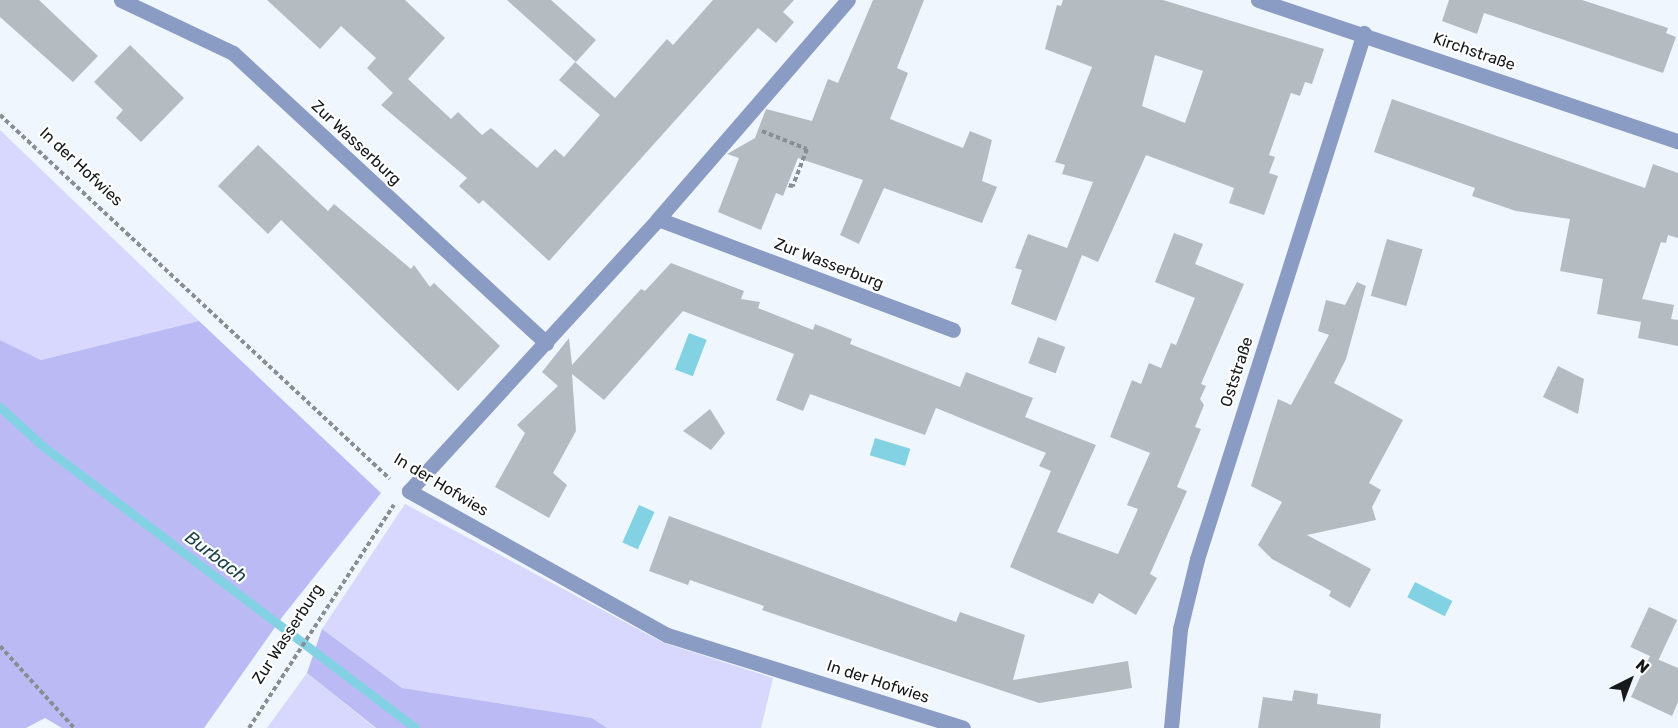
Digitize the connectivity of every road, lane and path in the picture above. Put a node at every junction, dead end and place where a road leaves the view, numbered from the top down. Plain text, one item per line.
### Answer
1 (121, 0) edge
2 (848, 0) edge
3 (1258, 0) edge
4 (1364, 33) junction
5 (0, 115) edge
6 (742, 123) junction
7 (1678, 141) edge
8 (787, 185) dead end
9 (658, 219) junction
10 (953, 330) dead end
11 (546, 343) junction
12 (409, 490) junction
13 (0, 646) edge
14 (74, 728) edge
15 (249, 728) edge
16 (963, 728) edge
17 (1171, 728) edge

1 - 11 street, Zur Wasserburg
2 - 6 street
3 - 4 street, Kirchstraße
4 - 7 street, Kirchstraße
4 - 17 street, Oststraße
5 - 12 path, In der Hofwies
6 - 8 path
6 - 9 street
9 - 10 street, Zur Wasserburg
9 - 11 street
11 - 12 street
12 - 15 path, Zur Wasserburg
12 - 16 street, In der Hofwies
13 - 14 path

